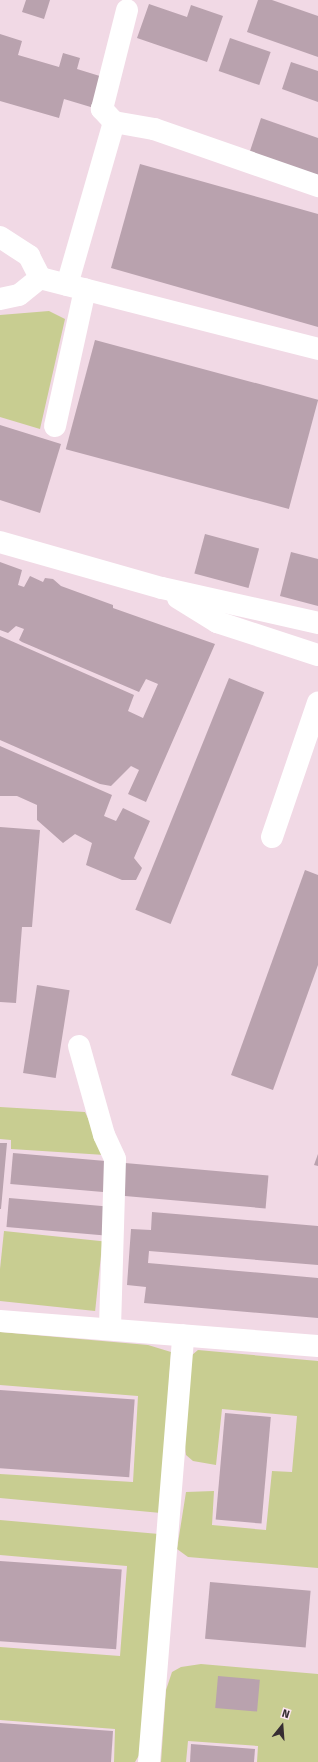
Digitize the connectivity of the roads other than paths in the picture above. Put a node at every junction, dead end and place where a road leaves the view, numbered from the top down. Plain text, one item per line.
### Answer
1 (127, 10) dead end
2 (114, 122) junction
3 (318, 186) edge
4 (0, 237) edge
5 (40, 278) junction
6 (76, 287) junction
7 (0, 299) edge
8 (318, 349) edge
9 (55, 426) dead end
10 (0, 542) edge
11 (162, 588) junction
12 (318, 623) edge
13 (318, 655) edge
14 (318, 703) edge
15 (272, 837) dead end
16 (79, 1046) dead end
17 (0, 1320) edge
18 (110, 1329) junction
19 (183, 1335) junction
20 (318, 1346) edge
21 (149, 1762) edge

1 - 2 street
2 - 3 street
2 - 6 street
4 - 5 street
5 - 6 street
5 - 7 street
6 - 8 street
6 - 9 street
10 - 11 street
11 - 12 street
11 - 13 street
14 - 15 street
16 - 18 street
17 - 18 street
18 - 19 street
19 - 20 street
19 - 21 street

